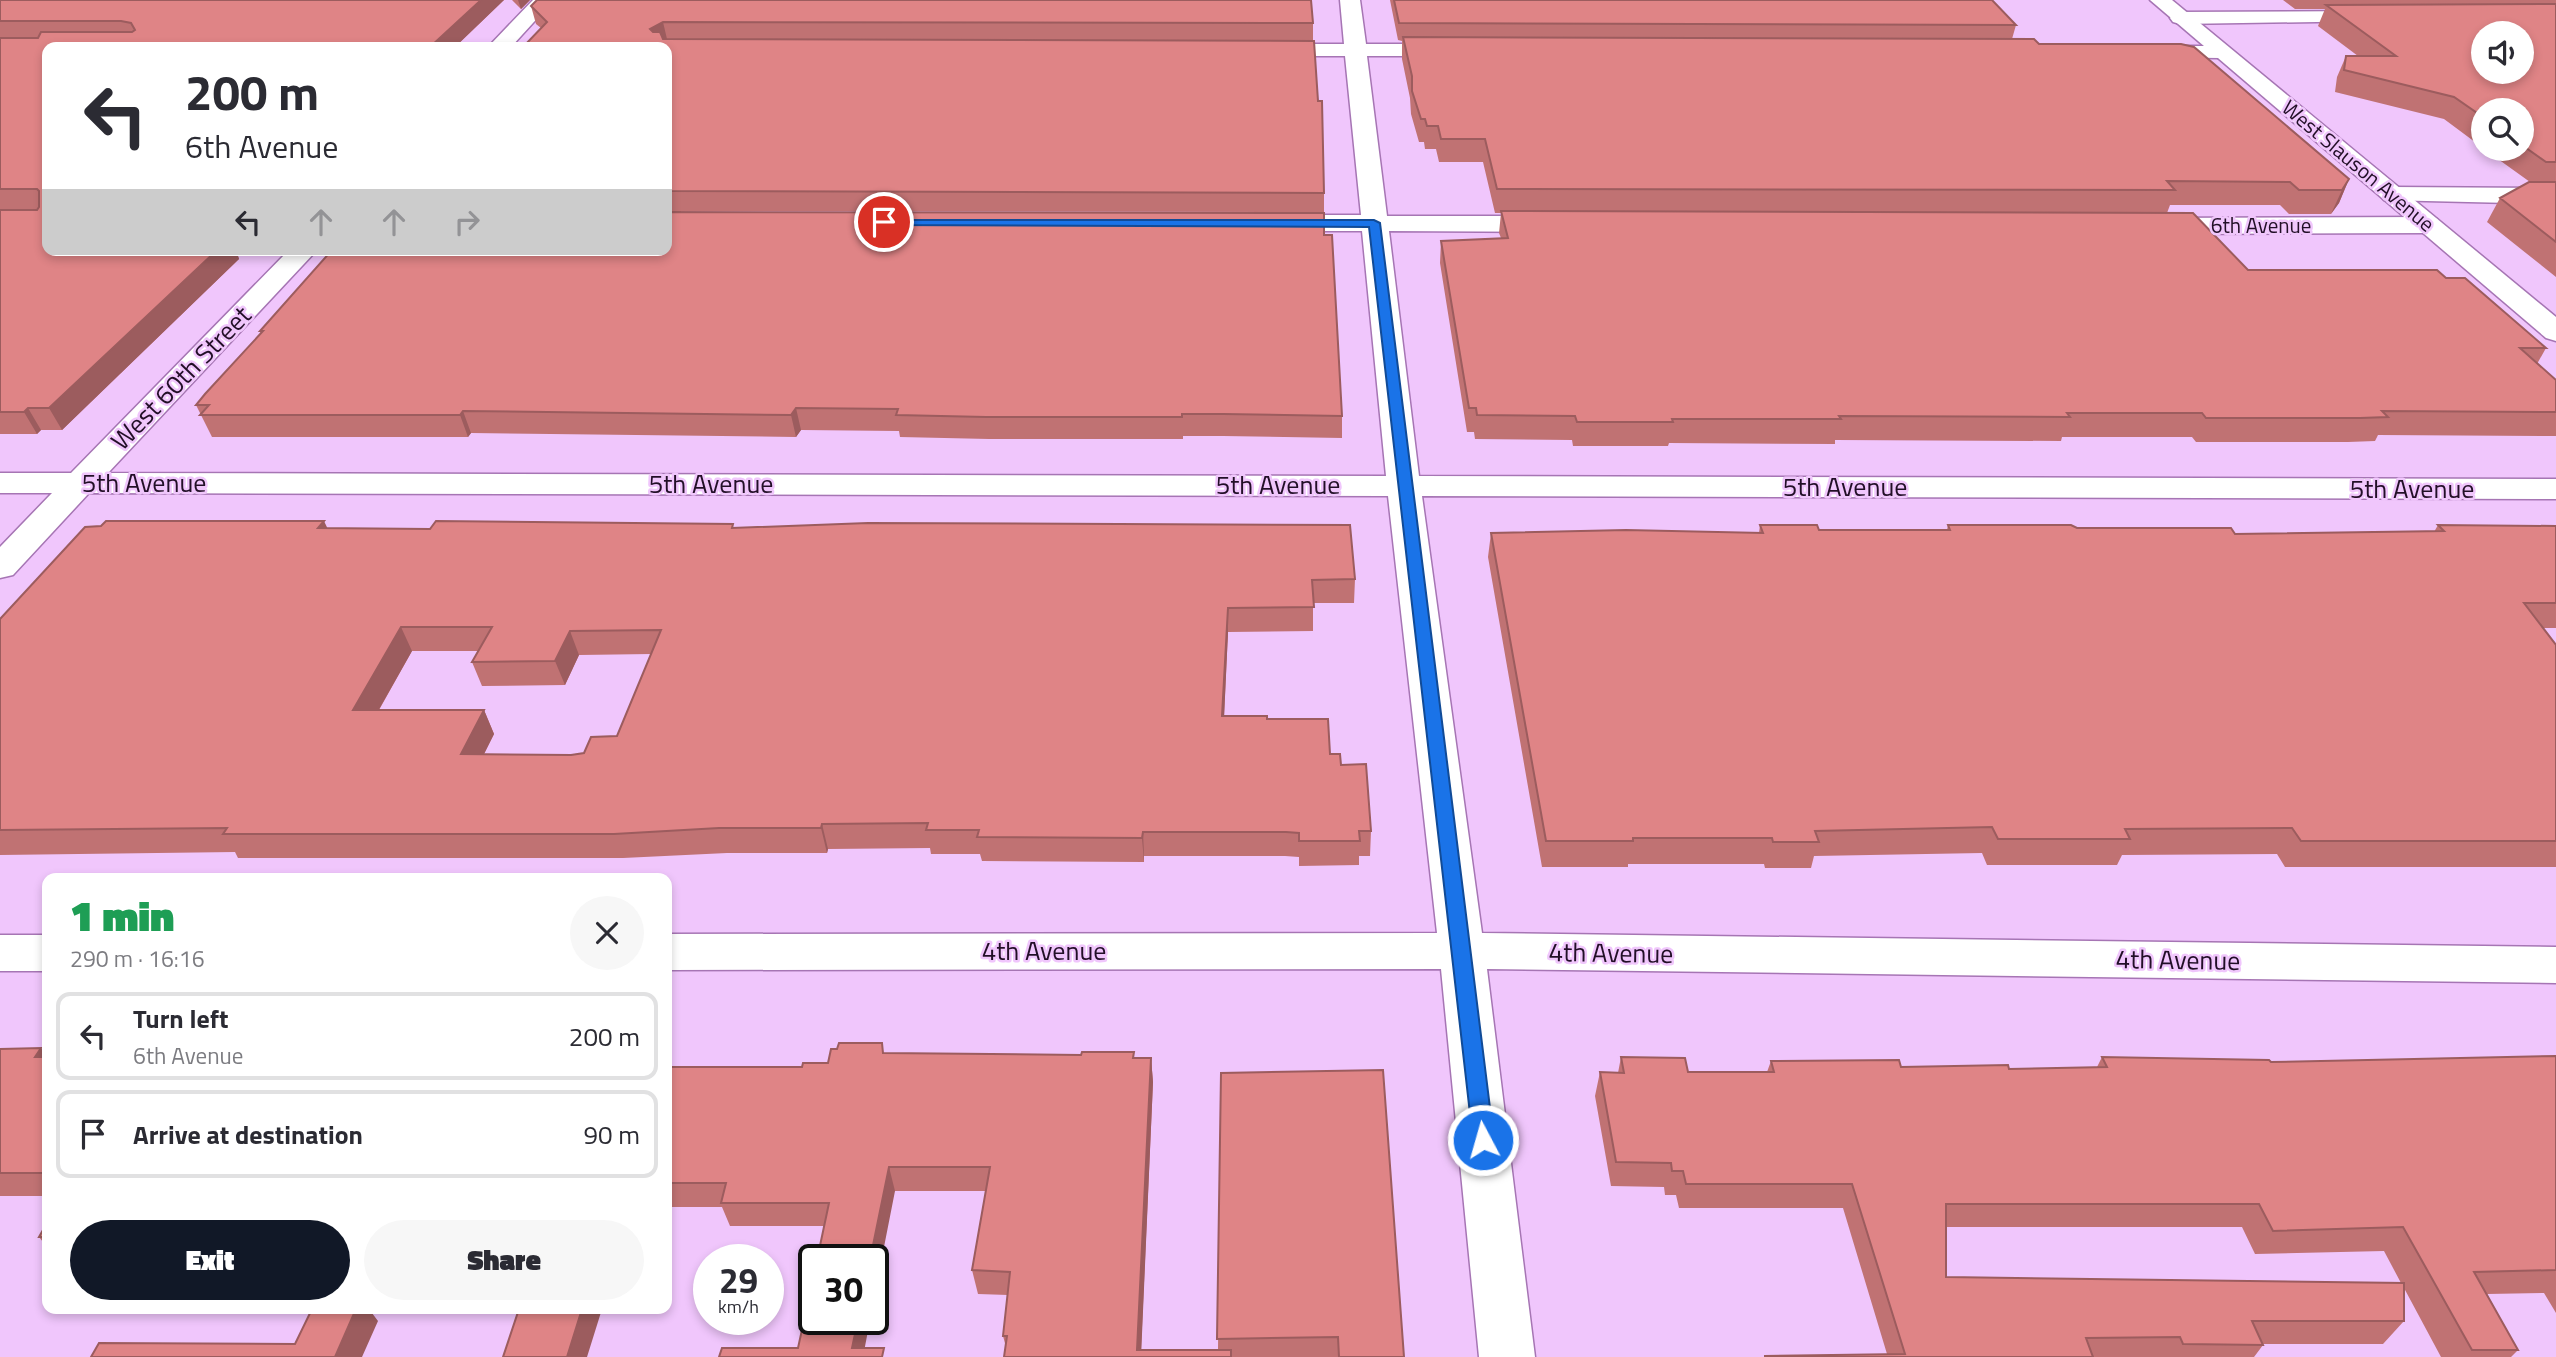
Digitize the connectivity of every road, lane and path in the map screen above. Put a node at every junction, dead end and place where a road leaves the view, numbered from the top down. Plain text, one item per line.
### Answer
1 (544, 0) edge
2 (1350, 0) edge
3 (2160, 0) edge
4 (2391, 17) edge
5 (2180, 18) junction
6 (504, 42) edge
7 (1247, 50) edge
8 (1358, 50) junction
9 (1482, 50) edge
10 (2129, 51) edge
11 (2220, 52) junction
12 (2393, 195) junction
13 (2556, 196) edge
14 (1249, 223) edge
15 (1374, 223) junction
16 (1582, 224) edge
17 (2428, 225) junction
18 (2124, 226) edge
19 (298, 256) edge
20 (2556, 332) edge
21 (0, 483) edge
22 (80, 483) junction
23 (1404, 486) junction
24 (2556, 489) edge
25 (0, 567) edge
26 (1462, 951) junction
27 (672, 952) edge
28 (0, 953) edge
29 (42, 953) edge
30 (2556, 965) edge
31 (1507, 1357) edge

1 - 6 street
2 - 8 street
3 - 5 street, West Slauson Avenue
4 - 5 street
5 - 11 street, West Slauson Avenue
7 - 8 street
8 - 9 street
8 - 15 street
10 - 11 street
11 - 12 street, West Slauson Avenue
12 - 13 street
12 - 17 street, West Slauson Avenue
14 - 15 street
15 - 16 street
15 - 23 street
17 - 18 street, 6th Avenue
17 - 20 street, West Slauson Avenue
19 - 22 street, West 60th Street
21 - 22 street, 5th Avenue
22 - 23 street, 5th Avenue
22 - 25 street, West 60th Street
23 - 24 street, 5th Avenue
23 - 26 street
26 - 27 street, 4th Avenue
26 - 30 street, 4th Avenue
26 - 31 street
28 - 29 street

